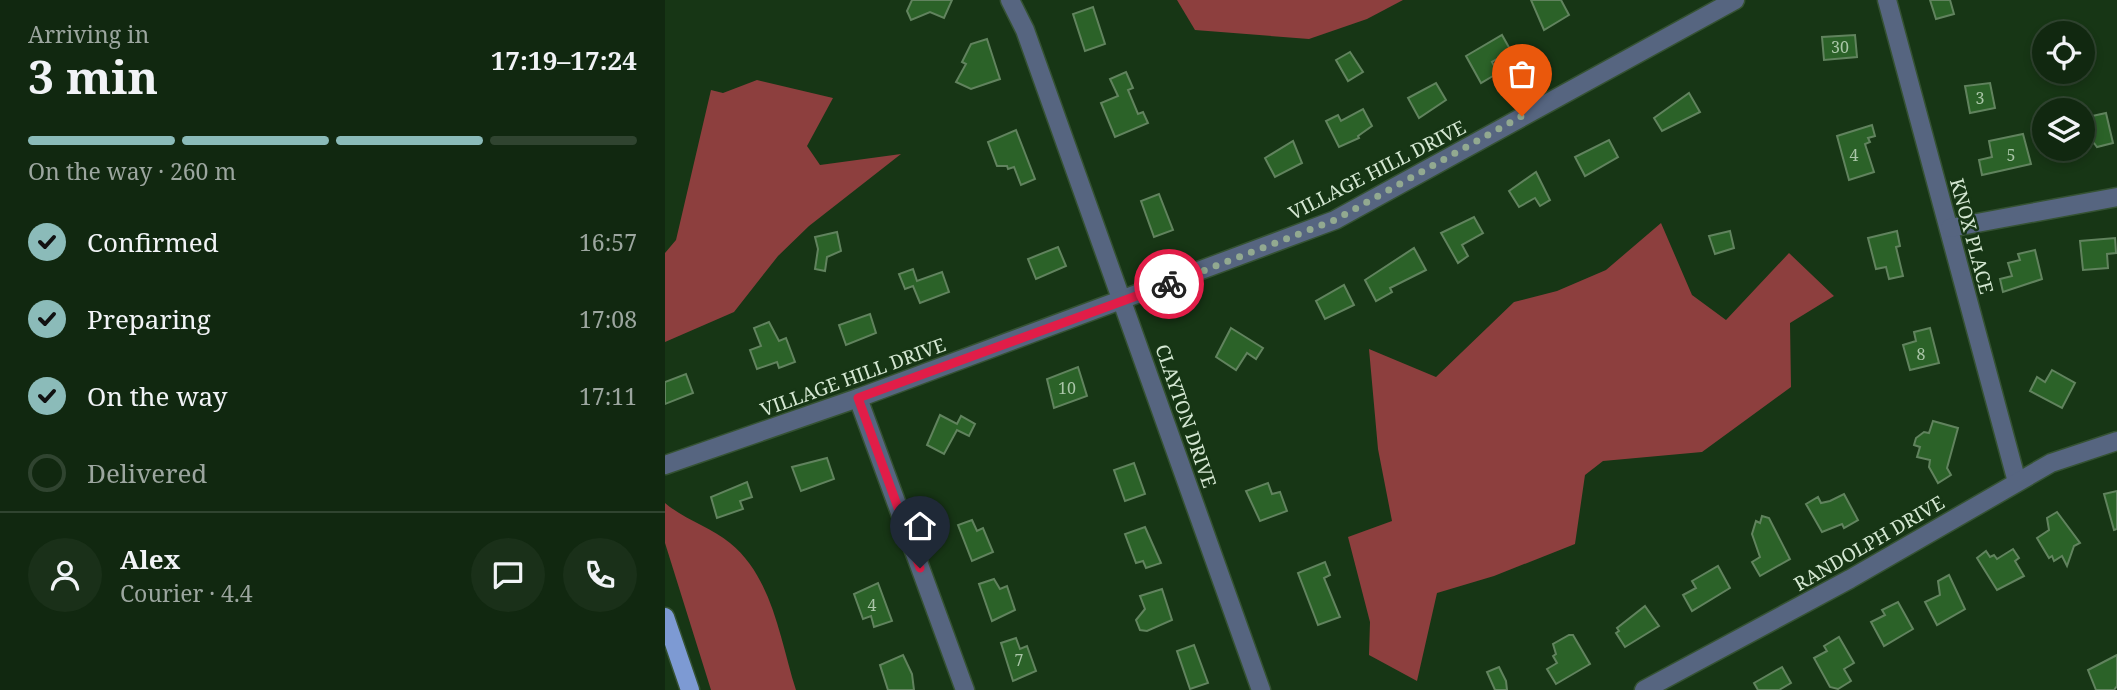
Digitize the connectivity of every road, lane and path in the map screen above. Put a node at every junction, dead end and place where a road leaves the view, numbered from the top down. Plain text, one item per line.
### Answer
1 (1010, 0) edge
2 (1735, 0) edge
3 (1888, 0) edge
4 (2117, 197) edge
5 (1950, 228) junction
6 (1123, 301) junction
7 (858, 398) junction
8 (2117, 441) edge
9 (665, 466) edge
10 (2017, 482) junction
11 (665, 617) edge
12 (690, 690) edge
13 (965, 690) edge
14 (1261, 690) edge
15 (1644, 690) edge

1 - 6 street, CLAYTON DRIVE
2 - 6 street, VILLAGE HILL DRIVE
3 - 5 street, KNOX PLACE
4 - 5 street
5 - 10 street, KNOX PLACE
6 - 7 street, VILLAGE HILL DRIVE
6 - 14 street, CLAYTON DRIVE
7 - 9 street, VILLAGE HILL DRIVE
7 - 13 street
8 - 10 street, RANDOLPH DRIVE
10 - 15 street, RANDOLPH DRIVE
11 - 12 main road

